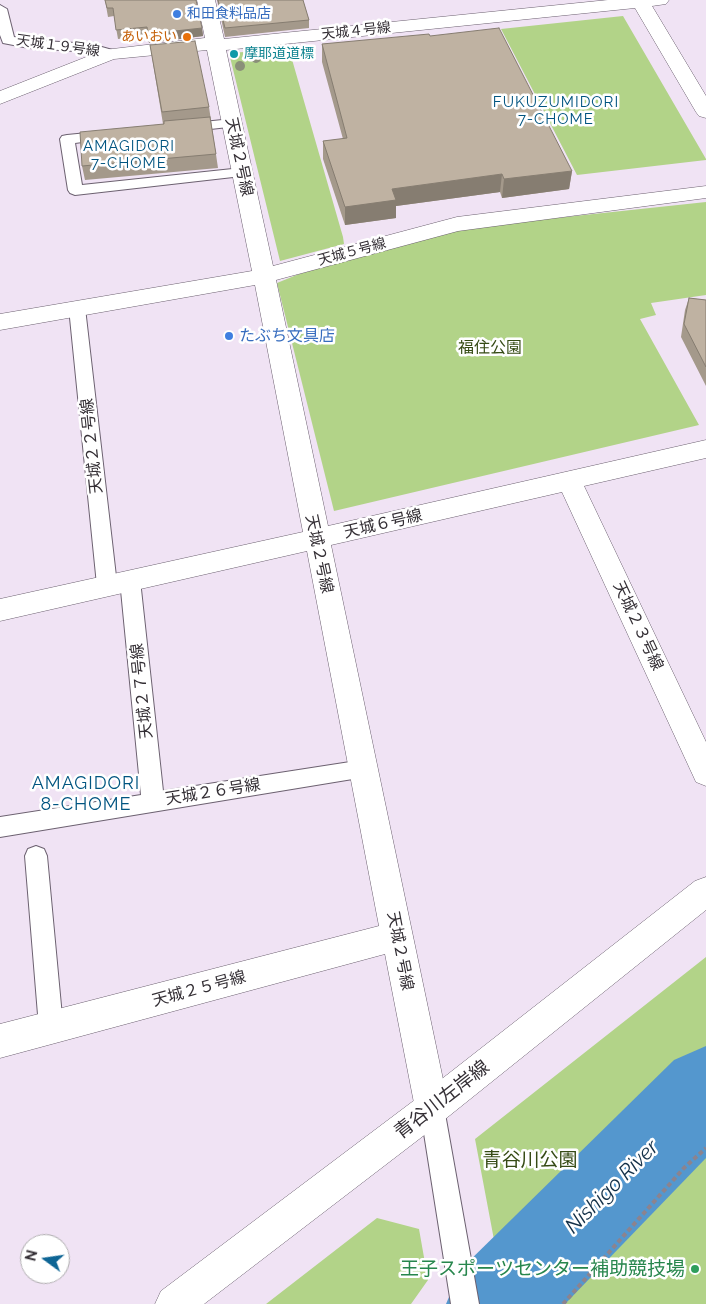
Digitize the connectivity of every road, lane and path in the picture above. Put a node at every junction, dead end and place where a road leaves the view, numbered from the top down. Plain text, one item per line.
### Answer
1 (206, 0) edge
2 (660, 0) edge
3 (639, 1) edge
4 (0, 9) edge
5 (216, 46) junction
6 (111, 54) junction
7 (0, 98) edge
8 (704, 103) edge
9 (232, 123) junction
10 (172, 129) edge
11 (125, 134) edge
12 (242, 172) junction
13 (706, 192) edge
14 (263, 276) junction
15 (77, 308) junction
16 (0, 322) edge
17 (706, 449) edge
18 (569, 480) junction
19 (316, 539) junction
20 (119, 583) junction
21 (0, 610) edge
22 (363, 769) junction
23 (706, 773) edge
24 (153, 802) junction
25 (0, 827) edge
26 (36, 856) dead end
27 (706, 891) edge
28 (397, 936) junction
29 (51, 1027) junction
30 (0, 1041) edge
31 (432, 1108) junction
32 (706, 1148) edge
33 (174, 1304) edge
34 (465, 1304) edge
35 (563, 1304) edge

1 - 5 street, 天城２号線
2 - 3 street, 天城４号線
3 - 5 street, 天城４号線
3 - 8 street
4 - 6 lane, 天城１９号線
5 - 6 street, 天城４号線
5 - 9 street, 天城２号線
6 - 7 street, 天城４号線
9 - 10 lane
9 - 12 street, 天城２号線
11 - 12 lane
12 - 14 street, 天城２号線
13 - 14 street, 天城５号線
14 - 15 street, 天城５号線
14 - 19 street, 天城２号線
15 - 16 street, 天城５号線
15 - 20 lane, 天城２２号線
17 - 18 street, 天城６号線
18 - 19 street, 天城６号線
18 - 23 street, 天城２３号線
19 - 20 street, 天城６号線
19 - 22 street, 天城２号線
20 - 21 street, 天城６号線
20 - 24 lane, 天城２７号線
22 - 24 lane, 天城２６号線
22 - 28 street, 天城２号線
24 - 25 lane, 天城２６号線
26 - 29 lane
27 - 31 street, 青谷川左岸線
28 - 29 street, 天城２５号線
28 - 31 street, 天城２号線
29 - 30 street, 天城２５号線
31 - 33 street, 青谷川左岸線
31 - 34 lane
32 - 35 path

